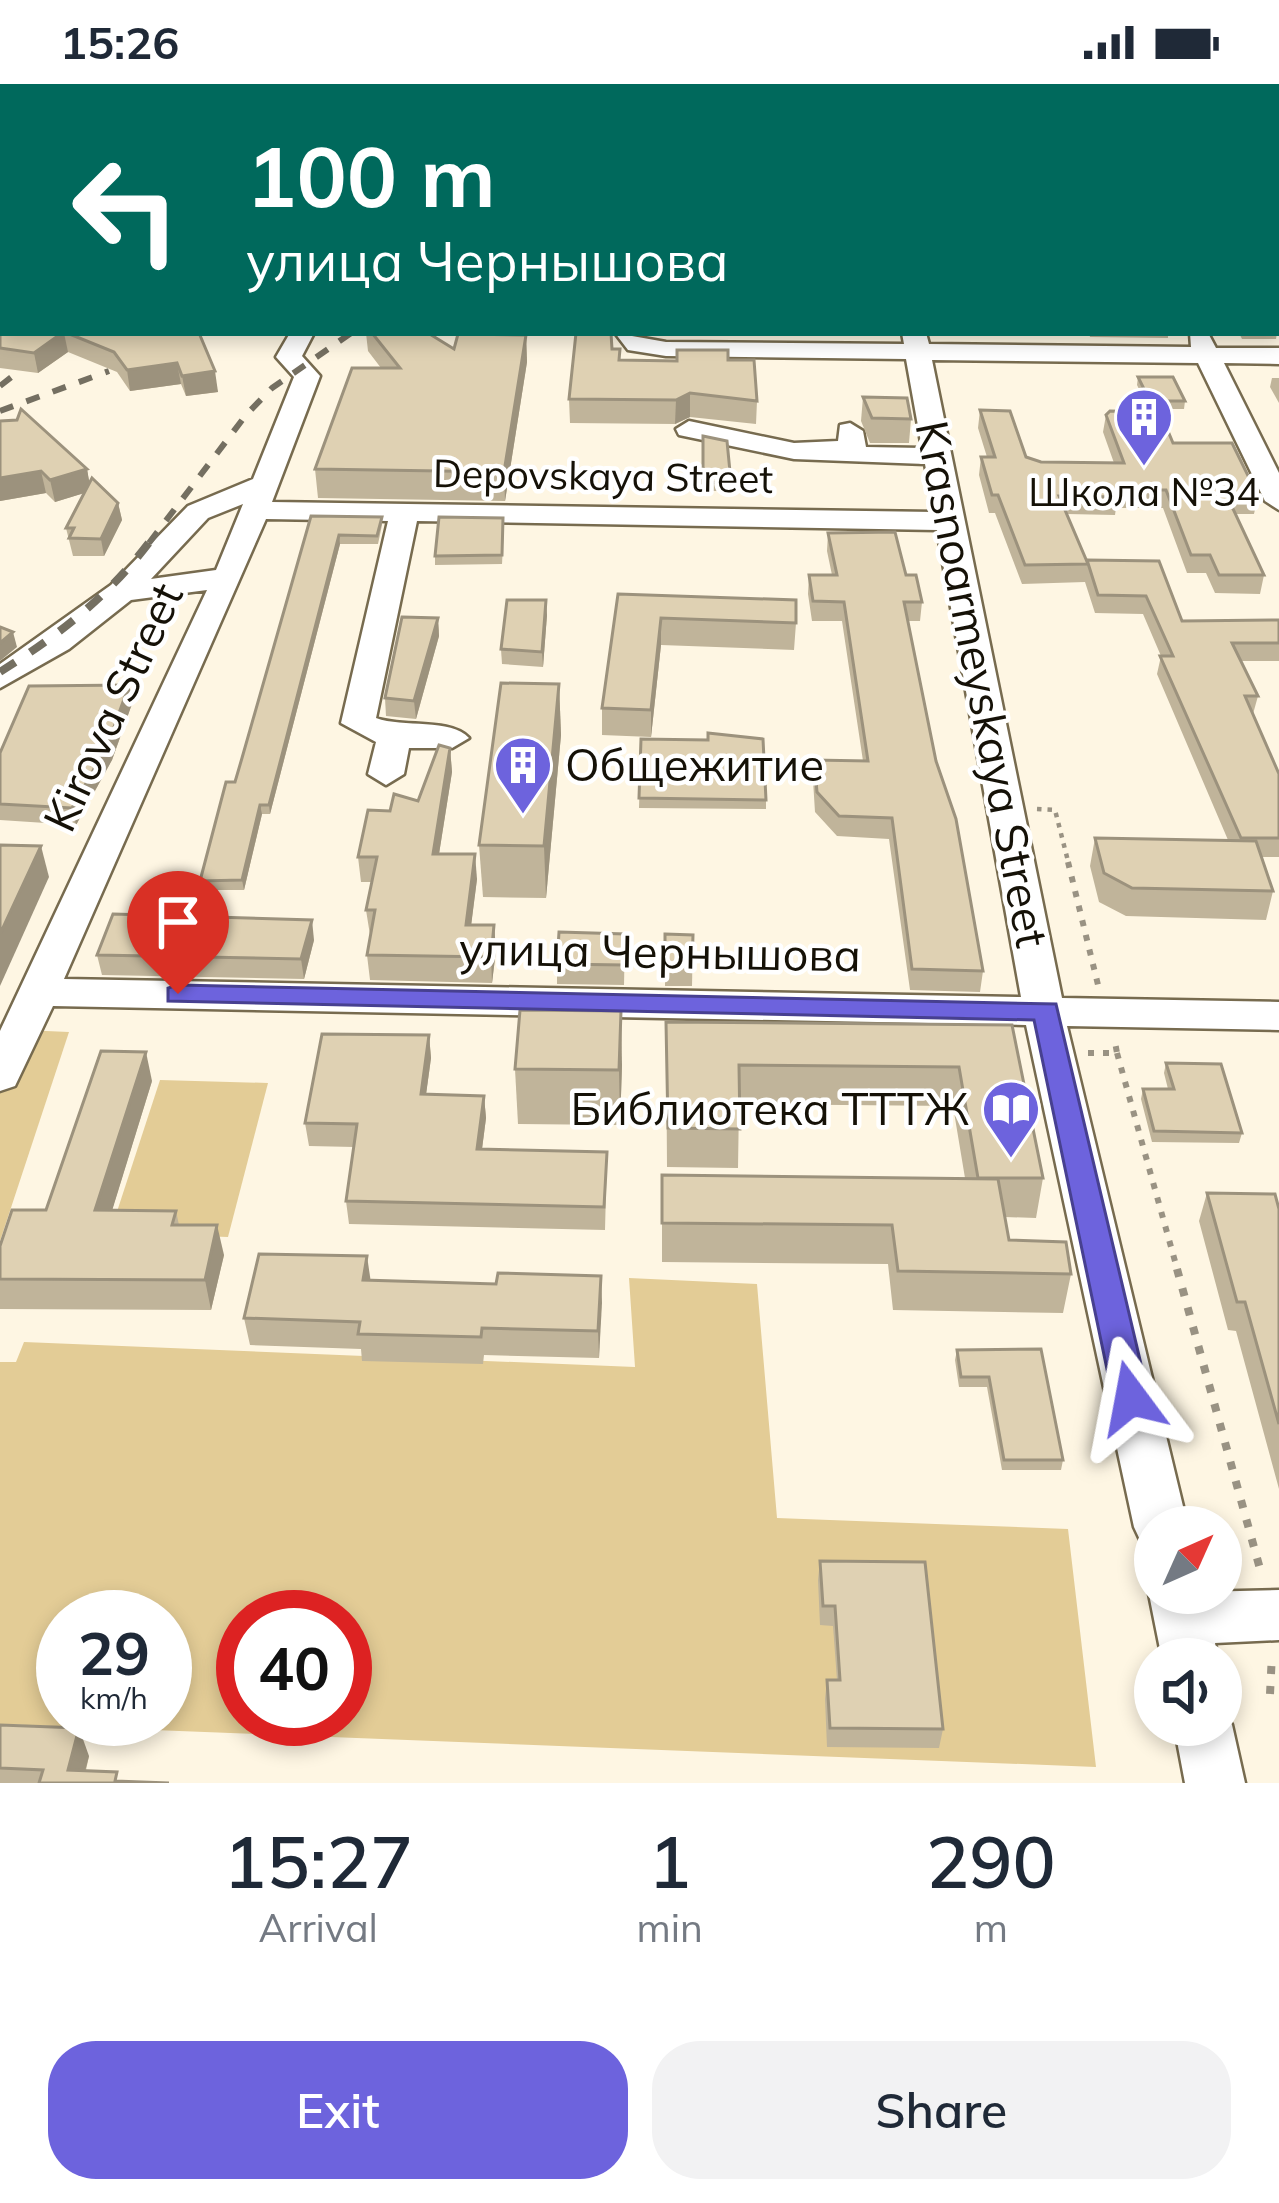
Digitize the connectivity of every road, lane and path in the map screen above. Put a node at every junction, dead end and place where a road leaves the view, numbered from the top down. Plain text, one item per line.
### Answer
1 (300, 336) edge
2 (630, 336) edge
3 (916, 343) edge
4 (1203, 345) edge
5 (1279, 356) edge
6 (689, 429) dead end
7 (938, 456) junction
8 (260, 497) junction
9 (1279, 501) edge
10 (404, 512) junction
11 (950, 521) junction
12 (227, 578) junction
13 (122, 592) junction
14 (0, 678) edge
15 (394, 737) junction
16 (452, 739) dead end
17 (386, 774) dead end
18 (1055, 810) dead end
19 (39, 992) junction
20 (1046, 1010) junction
21 (1108, 1011) junction
22 (1279, 1016) edge
23 (1052, 1053) junction
24 (1117, 1053) junction
25 (0, 1076) edge
26 (1155, 1506) edge
27 (1276, 1615) edge
28 (1182, 1624) edge
29 (1270, 1694) dead end
30 (1207, 1746) edge
31 (1215, 1783) edge

1 - 8 street, Kirova Street
2 - 3 street
3 - 4 street
3 - 7 street, Krasnoarmeyskaya Street
4 - 5 street
4 - 9 street
6 - 7 street
7 - 11 street, Krasnoarmeyskaya Street
8 - 10 street, Depovskaya Street
8 - 12 street, Kirova Street
8 - 13 street
10 - 11 street, Depovskaya Street
10 - 15 street
11 - 20 street, Krasnoarmeyskaya Street
12 - 13 street
12 - 19 street, Kirova Street
13 - 14 street
15 - 16 street
15 - 17 street
18 - 21 path
19 - 20 street, улица Чернышова
19 - 25 street, Kirova Street
20 - 21 street, улица Чернышова
20 - 23 street, Krasnoarmeyskaya Street
21 - 22 street, улица Чернышова
21 - 24 path
23 - 24 path
23 - 26 street, Krasnoarmeyskaya Street
24 - 27 path
27 - 28 street
27 - 29 path
30 - 31 street

